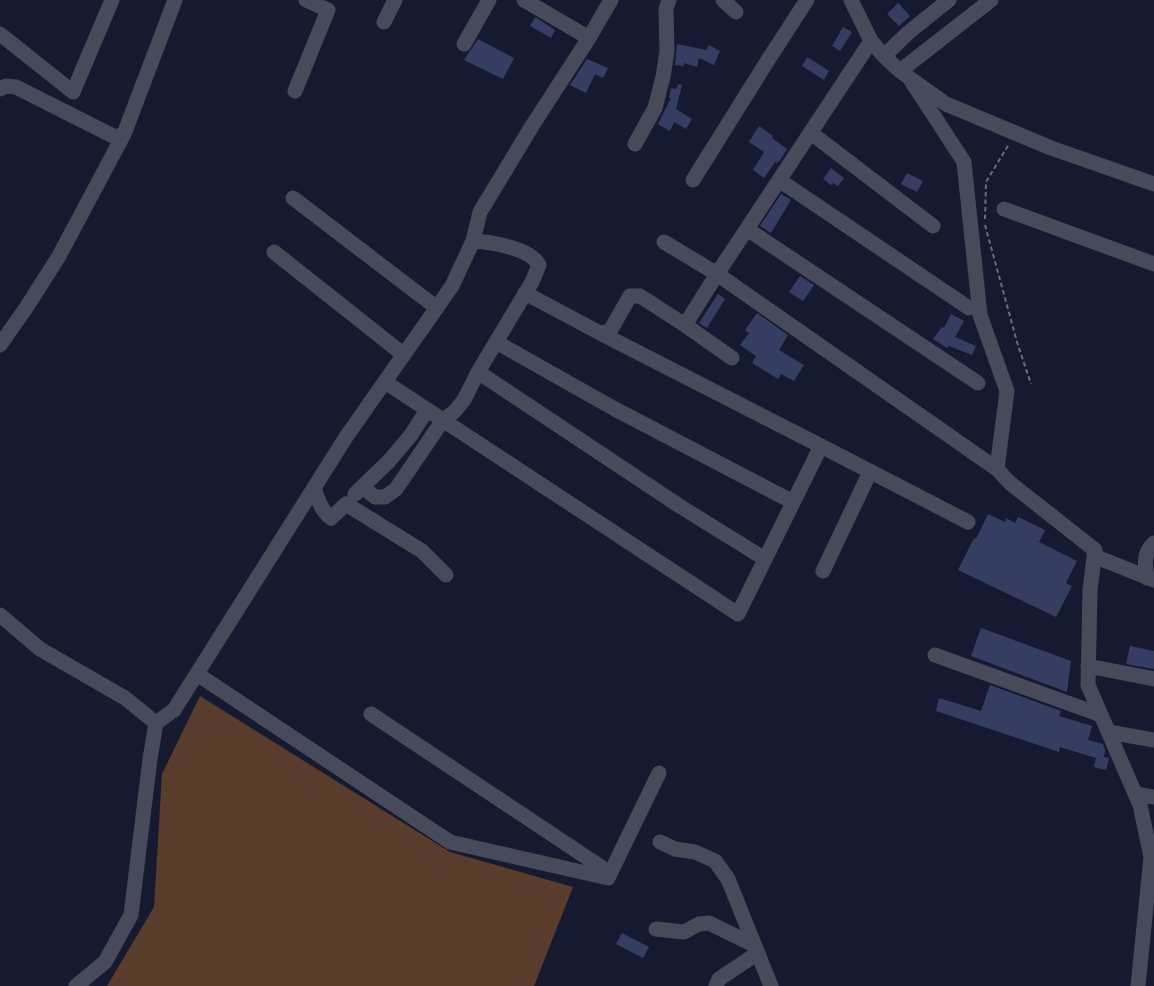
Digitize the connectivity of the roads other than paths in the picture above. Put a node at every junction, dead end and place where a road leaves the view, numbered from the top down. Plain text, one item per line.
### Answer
1 (112, 0) edge
2 (175, 0) edge
3 (306, 0) edge
4 (395, 0) edge
5 (489, 0) edge
6 (524, 0) edge
7 (611, 0) edge
8 (669, 0) edge
9 (723, 0) edge
10 (807, 0) edge
11 (852, 0) edge
12 (949, 0) edge
13 (991, 0) edge
14 (330, 5) edge
15 (736, 12) dead end
16 (384, 22) dead end
17 (0, 34) edge
18 (589, 38) junction
19 (871, 41) junction
20 (464, 44) dead end
21 (884, 56) junction
22 (905, 75) junction
23 (0, 89) edge
24 (294, 91) dead end
25 (811, 133) junction
26 (124, 134) junction
27 (634, 144) dead end
28 (693, 180) dead end
29 (779, 180) junction
30 (1154, 184) edge
31 (293, 198) dead end
32 (1004, 209) dead end
33 (933, 226) dead end
34 (747, 229) junction
35 (473, 241) junction
36 (664, 242) dead end
37 (273, 252) dead end
38 (1154, 264) edge
39 (717, 274) junction
40 (525, 293) junction
41 (437, 308) junction
42 (969, 308) dead end
43 (685, 325) junction
44 (600, 333) junction
45 (496, 342) junction
46 (0, 345) edge
47 (404, 355) junction
48 (732, 358) dead end
49 (478, 372) junction
50 (385, 382) junction
51 (978, 383) dead end
52 (427, 410) junction
53 (443, 420) junction
54 (821, 446) junction
55 (998, 469) junction
56 (870, 472) junction
57 (363, 488) junction
58 (314, 489) junction
59 (793, 502) junction
60 (346, 504) junction
61 (968, 522) dead end
62 (1154, 543) edge
63 (1094, 556) junction
64 (765, 559) junction
65 (823, 571) dead end
66 (446, 575) dead end
67 (1151, 579) edge
68 (0, 615) edge
69 (935, 655) dead end
70 (1088, 666) junction
71 (197, 674) junction
72 (1154, 679) edge
73 (371, 714) dead end
74 (1101, 715) junction
75 (156, 723) junction
76 (1109, 732) junction
77 (1154, 740) edge
78 (659, 773) dead end
79 (1135, 794) junction
80 (1154, 797) edge
81 (660, 842) dead end
82 (610, 873) junction
83 (656, 929) dead end
84 (756, 949) junction
85 (76, 986) edge
86 (716, 986) edge
87 (771, 986) edge
88 (1137, 986) edge

1 - 17 street
2 - 26 street
3 - 14 street
4 - 16 street
5 - 20 street
6 - 18 street
7 - 18 street
8 - 27 street
9 - 15 street
10 - 28 street
11 - 19 street
12 - 21 street
13 - 22 street
14 - 24 street
18 - 35 street
19 - 21 street
19 - 25 street
21 - 22 street
22 - 30 street
22 - 55 street
23 - 26 street
25 - 29 street
25 - 33 street
26 - 46 street
29 - 34 street
29 - 42 street
31 - 41 street
32 - 38 street
34 - 39 street
34 - 51 street
35 - 40 street
35 - 41 street
36 - 39 street
37 - 47 street
39 - 43 street
39 - 55 street
40 - 44 street
40 - 45 street
41 - 47 street
43 - 44 street
43 - 48 street
44 - 54 street
45 - 49 street
45 - 59 street
47 - 50 street
49 - 53 street
49 - 64 street
50 - 52 street
50 - 58 street
52 - 53 street
52 - 57 street
53 - 57 street
53 - 64 street
54 - 56 street
54 - 59 street
55 - 63 street
56 - 61 street
56 - 65 street
57 - 60 street
58 - 60 street
58 - 71 street
59 - 64 street
60 - 66 street
62 - 67 street
63 - 67 street
63 - 70 street
68 - 75 street
69 - 74 street
70 - 72 street
70 - 74 street
71 - 75 street
71 - 82 street
73 - 82 street
74 - 76 street
75 - 85 street
76 - 77 street
76 - 79 street
78 - 82 street
79 - 80 street
79 - 88 street
81 - 84 street
83 - 84 street
84 - 86 street
84 - 87 street

